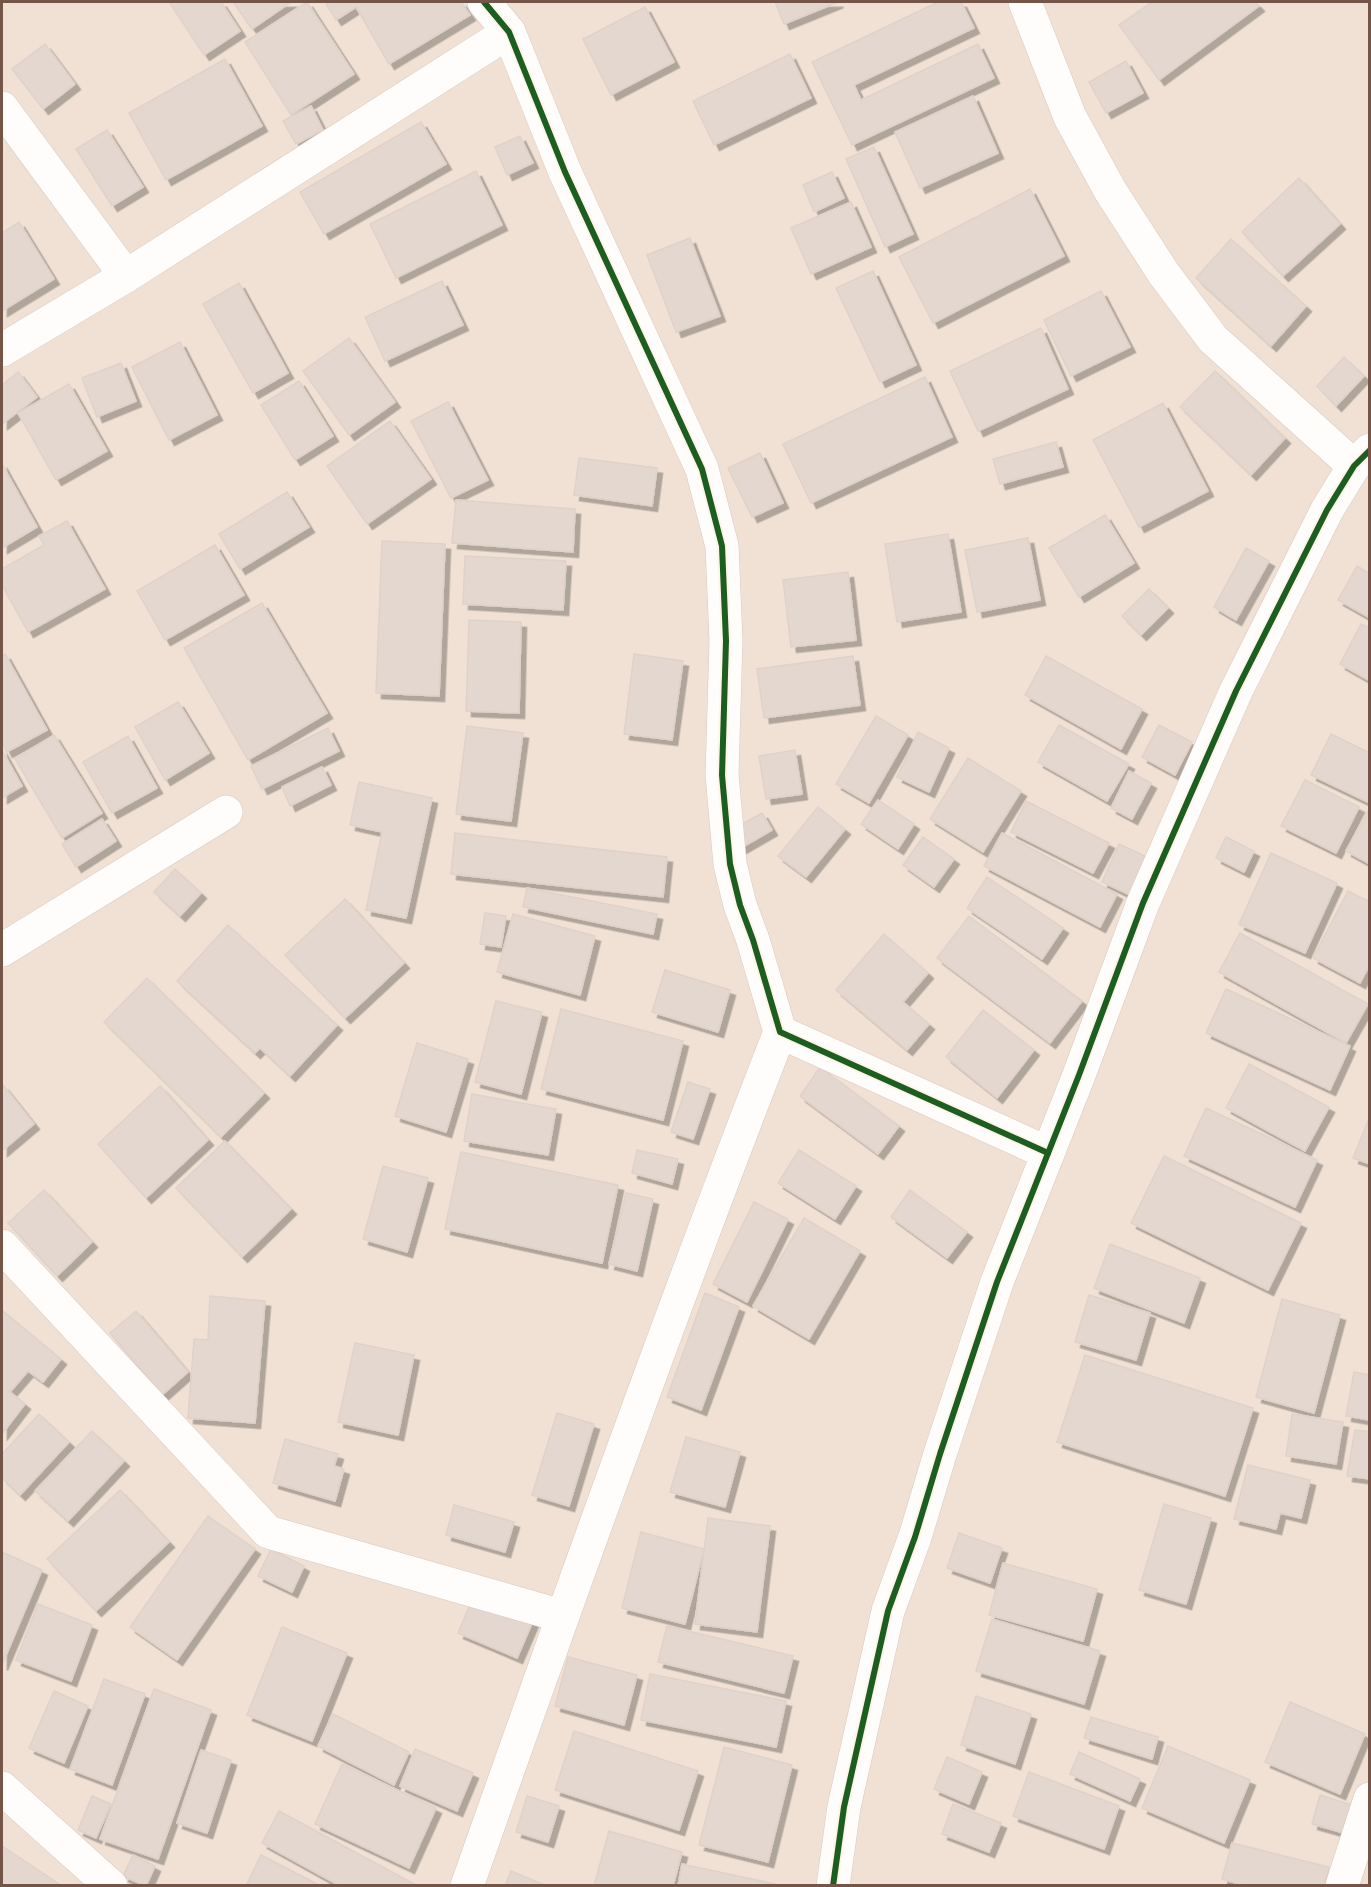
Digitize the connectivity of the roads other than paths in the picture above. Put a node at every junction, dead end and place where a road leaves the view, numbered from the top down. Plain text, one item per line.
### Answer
1 (484, 2) edge
2 (1025, 2) edge
3 (509, 32) junction
4 (2, 108) edge
5 (126, 276) junction
6 (2, 350) edge
7 (1362, 458) edge
8 (226, 812) dead end
9 (2, 950) edge
10 (780, 1032) junction
11 (1047, 1153) junction
12 (2, 1246) edge
13 (562, 1616) junction
14 (2, 1788) edge
15 (1370, 1799) edge
16 (111, 1886) edge
17 (466, 1886) edge
18 (833, 1886) edge
19 (1342, 1886) edge

1 - 3 street
2 - 7 street
3 - 5 street
3 - 10 street
4 - 5 street
5 - 6 street
7 - 11 street
8 - 9 street
10 - 11 street
10 - 13 street
11 - 18 street
12 - 13 street
13 - 17 street
14 - 16 street
15 - 19 street

